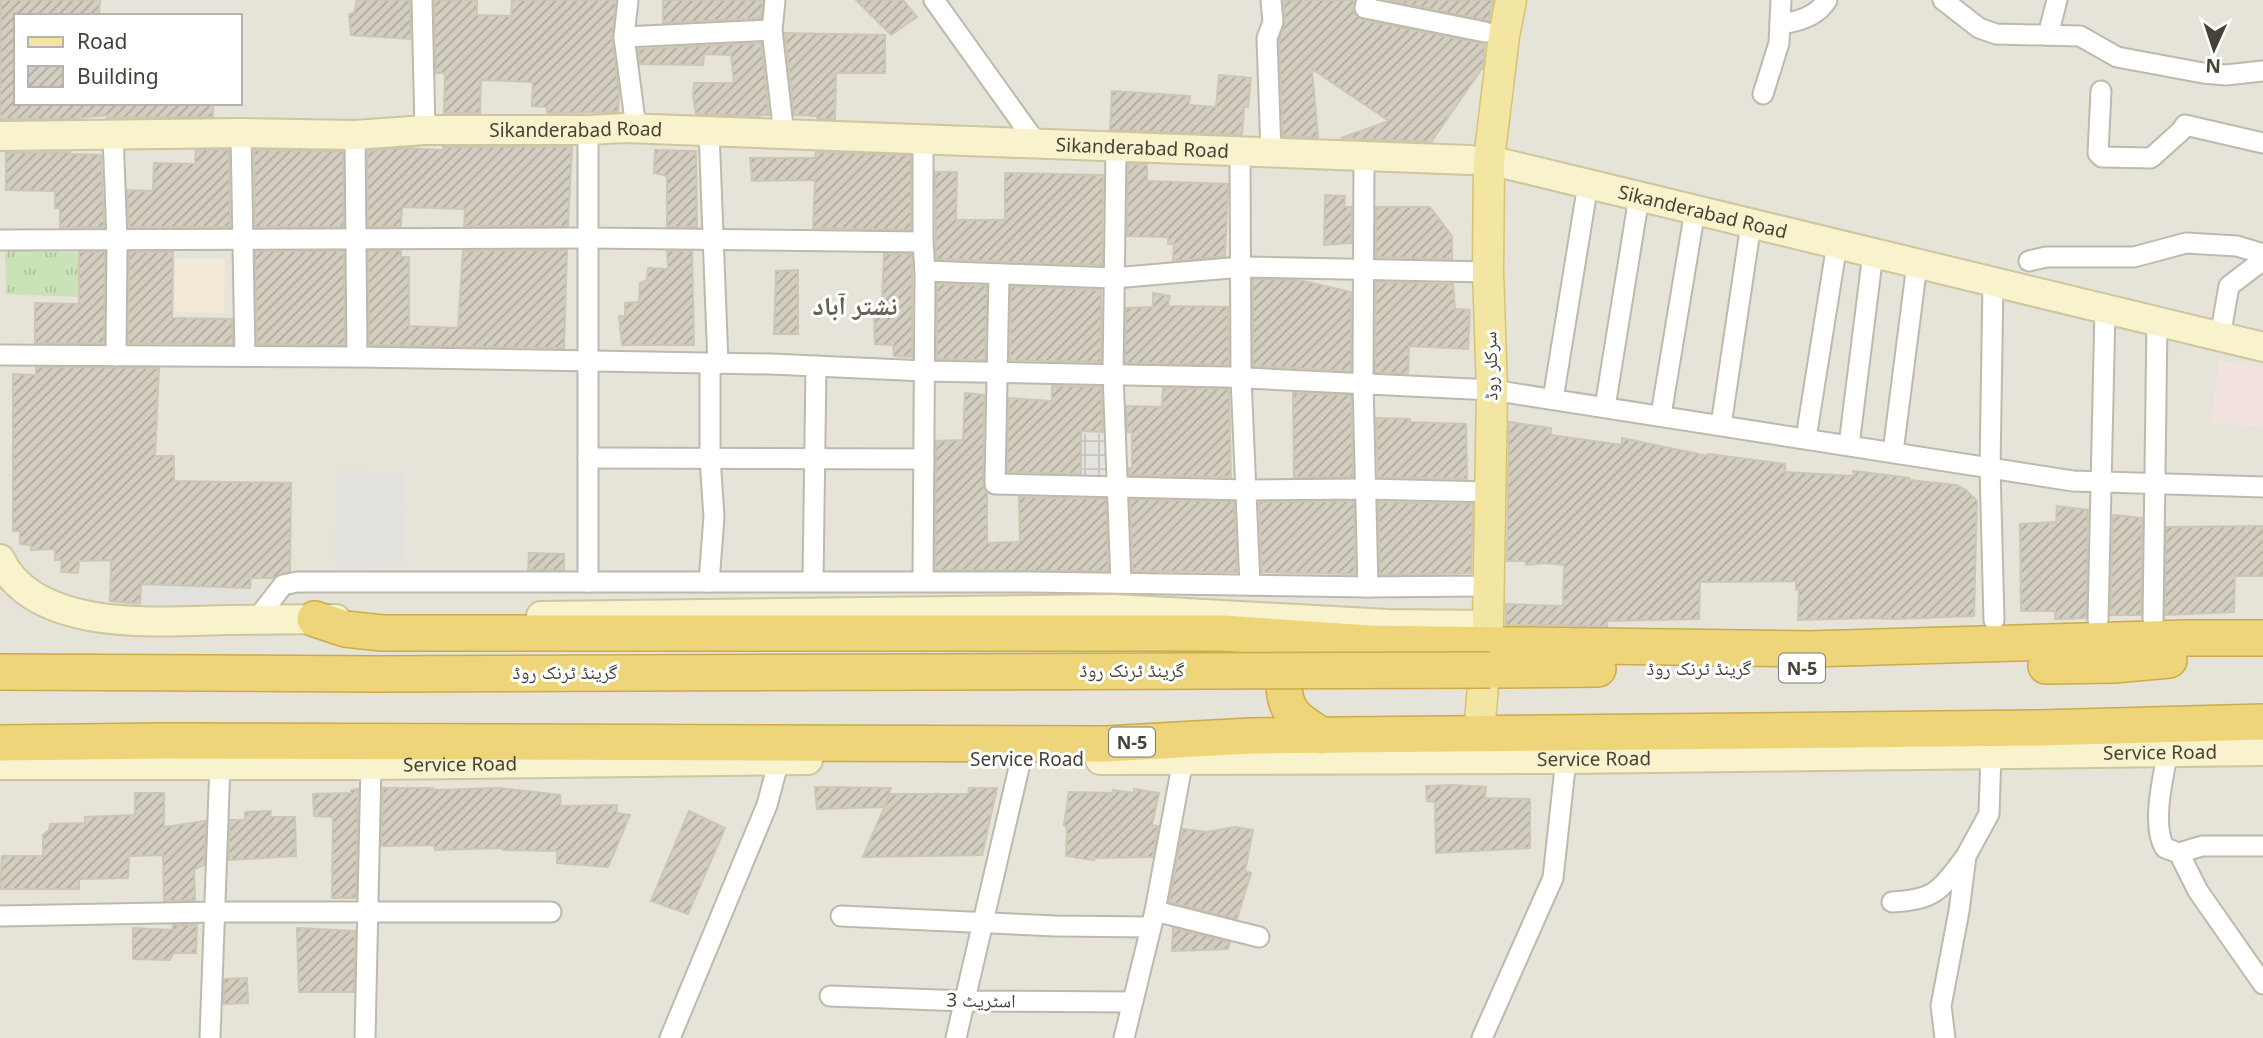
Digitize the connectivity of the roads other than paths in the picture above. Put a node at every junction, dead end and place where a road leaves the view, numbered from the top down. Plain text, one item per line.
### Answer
1 (422, 0) edge
2 (628, 0) edge
3 (775, 0) edge
4 (934, 0) edge
5 (1271, 0) edge
6 (1367, 0) edge
7 (1493, 0) edge
8 (1511, 0) edge
9 (1781, 0) edge
10 (1827, 0) edge
11 (1942, 0) edge
12 (2057, 0) edge
13 (1408, 8) edge
14 (1780, 24) junction
15 (772, 30) junction
16 (1485, 32) junction
17 (2048, 35) junction
18 (624, 37) junction
19 (2263, 71) edge
20 (2101, 90) dead end
21 (1763, 94) dead end
22 (636, 128) junction
23 (425, 130) junction
24 (587, 131) junction
25 (709, 131) junction
26 (241, 133) junction
27 (113, 135) junction
28 (355, 135) junction
29 (784, 135) junction
30 (0, 136) edge
31 (923, 141) junction
32 (2263, 143) edge
33 (1037, 144) junction
34 (1116, 148) junction
35 (1240, 152) junction
36 (1271, 153) junction
37 (1364, 156) junction
38 (1479, 160) junction
39 (1588, 184) junction
40 (1639, 197) junction
41 (1695, 210) junction
42 (1751, 223) junction
43 (242, 239) junction
44 (355, 239) junction
45 (589, 239) junction
46 (0, 240) edge
47 (117, 240) junction
48 (713, 240) junction
49 (923, 242) junction
50 (1837, 244) junction
51 (1873, 253) junction
52 (2263, 254) edge
53 (2263, 260) edge
54 (2029, 261) dead end
55 (1917, 264) junction
56 (1242, 267) junction
57 (1362, 270) junction
58 (925, 271) junction
59 (1488, 272) junction
60 (999, 274) junction
61 (1114, 278) junction
62 (1993, 282) junction
63 (2105, 309) junction
64 (2157, 321) junction
65 (2220, 337) junction
66 (2263, 347) edge
67 (0, 355) edge
68 (116, 356) junction
69 (245, 356) junction
70 (358, 357) junction
71 (587, 362) junction
72 (714, 364) junction
73 (816, 366) junction
74 (925, 371) junction
75 (996, 372) junction
76 (1113, 374) junction
77 (1241, 378) junction
78 (1363, 384) junction
79 (1492, 390) junction
80 (1553, 399) junction
81 (1605, 407) junction
82 (1661, 415) junction
83 (1721, 425) junction
84 (1806, 438) junction
85 (1849, 445) junction
86 (1893, 452) junction
87 (588, 458) junction
88 (710, 458) junction
89 (815, 459) junction
90 (924, 459) junction
91 (1990, 468) junction
92 (2101, 482) junction
93 (2154, 484) junction
94 (1118, 487) junction
95 (2263, 487) edge
96 (1366, 489) junction
97 (1246, 491) junction
98 (1490, 492) junction
99 (4, 575) edge
100 (588, 582) junction
101 (709, 582) junction
102 (813, 582) junction
103 (923, 582) junction
104 (1121, 583) junction
105 (1489, 583) junction
106 (1250, 585) junction
107 (1368, 587) junction
108 (315, 619) junction
109 (256, 620) junction
110 (1993, 620) dead end
111 (2098, 620) dead end
112 (2153, 620) dead end
113 (1247, 634) junction
114 (1488, 635) junction
115 (2263, 638) edge
116 (1305, 639) junction
117 (2263, 651) edge
118 (0, 672) edge
119 (2263, 722) edge
120 (1479, 734) junction
121 (1250, 736) junction
122 (1321, 736) junction
123 (0, 743) edge
124 (2263, 751) edge
125 (2168, 752) junction
126 (1991, 754) junction
127 (1021, 759) junction
128 (1566, 759) junction
129 (779, 760) junction
130 (1183, 760) junction
131 (220, 764) junction
132 (0, 765) edge
133 (371, 765) junction
134 (2263, 846) edge
135 (2179, 853) junction
136 (1966, 856) junction
137 (1892, 902) dead end
138 (368, 911) junction
139 (215, 912) junction
140 (551, 912) dead end
141 (0, 916) edge
142 (841, 916) dead end
143 (1153, 919) junction
144 (982, 923) junction
145 (1258, 937) dead end
146 (2263, 984) edge
147 (830, 996) dead end
148 (965, 1001) junction
149 (1132, 1002) junction
150 (210, 1038) edge
151 (365, 1038) edge
152 (670, 1038) edge
153 (956, 1038) edge
154 (1124, 1038) edge
155 (1482, 1038) edge
156 (1945, 1038) edge

1 - 23 street
2 - 18 street
3 - 15 street
4 - 33 street
5 - 36 street
6 - 13 street
7 - 16 main road
8 - 38 main road, سرکلر روڈ
9 - 14 street
10 - 14 street
11 - 17 street
12 - 17 street
13 - 16 street
14 - 21 street
15 - 18 street
15 - 29 street
16 - 38 main road
17 - 19 street
18 - 22 street
20 - 32 street
22 - 24 street, Sikanderabad Road
22 - 25 street, Sikanderabad Road
23 - 24 street, Sikanderabad Road
23 - 28 street, Sikanderabad Road
24 - 45 street
25 - 29 street, Sikanderabad Road
25 - 48 street
26 - 27 street, Sikanderabad Road
26 - 28 street, Sikanderabad Road
26 - 43 street
27 - 30 street, Sikanderabad Road
27 - 47 street
28 - 44 street
29 - 31 street, Sikanderabad Road
31 - 33 street, Sikanderabad Road
31 - 49 street
33 - 34 street, Sikanderabad Road
34 - 35 street, Sikanderabad Road
34 - 61 street
35 - 36 street, Sikanderabad Road
35 - 56 street
36 - 37 street, Sikanderabad Road
37 - 38 street, Sikanderabad Road
37 - 57 street
38 - 39 street, Sikanderabad Road
38 - 59 main road, سرکلر روڈ
39 - 40 street, Sikanderabad Road
39 - 80 street
40 - 41 street, Sikanderabad Road
40 - 81 street
41 - 42 street, Sikanderabad Road
41 - 82 street
42 - 50 street, Sikanderabad Road
42 - 83 street
43 - 44 street
43 - 47 street
43 - 69 street
44 - 45 street
44 - 70 street
45 - 48 street
45 - 71 street
46 - 47 street
47 - 68 street
48 - 49 street
48 - 72 street
49 - 58 street
50 - 51 street, Sikanderabad Road
50 - 84 street
51 - 55 street, Sikanderabad Road
51 - 85 street
52 - 54 street
53 - 65 street
55 - 62 street, Sikanderabad Road
55 - 86 street
56 - 57 street
56 - 61 street
56 - 77 street
57 - 59 street
57 - 78 street
58 - 60 street
58 - 74 street
59 - 79 main road, سرکلر روڈ
60 - 61 street
60 - 75 street
61 - 76 street
62 - 63 street, Sikanderabad Road
62 - 91 street
63 - 64 street, Sikanderabad Road
63 - 92 street
64 - 65 street, Sikanderabad Road
64 - 93 street
65 - 66 street, Sikanderabad Road
67 - 68 street
68 - 69 street
69 - 70 street
70 - 71 street
71 - 72 street
71 - 87 street
72 - 73 street
72 - 88 street
73 - 74 street
73 - 89 street
74 - 75 street
74 - 90 street
75 - 76 street
75 - 94 street
76 - 77 street
76 - 94 street
77 - 78 street
77 - 97 street
78 - 79 street
78 - 96 street
79 - 80 street
79 - 98 main road, سرکلر روڈ
80 - 81 street
81 - 82 street
82 - 83 street
83 - 84 street
84 - 85 street
85 - 86 street
86 - 91 street
87 - 88 street
87 - 100 street
88 - 89 street
88 - 101 street
89 - 90 street
89 - 102 street
90 - 103 street
91 - 92 street
91 - 110 street
92 - 93 street
92 - 111 street
93 - 95 street
93 - 112 street
94 - 97 street
94 - 104 street
96 - 97 street
96 - 98 street
96 - 107 street
97 - 106 street
98 - 105 main road, سرکلر روڈ
99 - 109 street
100 - 101 street
100 - 109 street
101 - 102 street
102 - 103 street
103 - 104 street
104 - 106 street
105 - 107 street
105 - 114 main road, سرکلر روڈ
106 - 107 street
108 - 109 street
108 - 113 highway
108 - 114 street
113 - 116 highway
113 - 121 highway
114 - 115 highway
114 - 116 highway
114 - 120 main road, سرکلر روڈ
116 - 122 highway
117 - 118 highway, گرینڈ ٹرنک روڈ / N-5, bridge
119 - 120 highway, N-5
120 - 122 highway, N-5
121 - 122 highway, N-5
121 - 123 highway, N-5
124 - 125 street, Service Road
125 - 126 street, Service Road
125 - 135 street
126 - 128 street, Service Road
126 - 136 street
127 - 129 street, Service Road
127 - 130 street, Service Road
127 - 144 street
128 - 130 street, Service Road
128 - 155 street
129 - 133 street, Service Road
129 - 152 street
130 - 143 street
131 - 132 street, Service Road
131 - 133 street, Service Road
131 - 139 street
133 - 138 street
134 - 135 street
135 - 146 street
136 - 137 street
136 - 156 street
138 - 139 street
138 - 140 street
138 - 151 street
139 - 141 street
139 - 150 street
142 - 144 street
143 - 144 street
143 - 145 street
143 - 149 street
144 - 148 street
147 - 148 street, اسٹریٹ 3
148 - 149 street, اسٹریٹ 3
148 - 153 street
149 - 154 street

